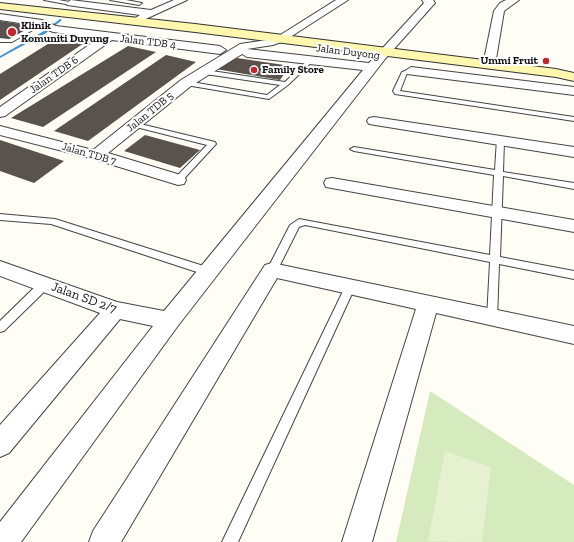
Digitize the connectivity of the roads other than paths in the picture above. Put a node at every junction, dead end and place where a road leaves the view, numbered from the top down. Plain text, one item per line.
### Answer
1 (46, 0) edge
2 (113, 0) edge
3 (146, 0) edge
4 (182, 0) edge
5 (343, 0) edge
6 (427, 0) edge
7 (514, 0) edge
8 (73, 2) edge
9 (139, 3) junction
10 (0, 6) edge
11 (125, 10) junction
12 (151, 13) junction
13 (0, 17) edge
14 (133, 22) junction
15 (48, 26) junction
16 (219, 35) junction
17 (108, 37) junction
18 (0, 40) edge
19 (276, 41) junction
20 (220, 50) junction
21 (237, 52) junction
22 (380, 58) junction
23 (311, 60) junction
24 (489, 65) junction
25 (412, 70) joint
26 (205, 72) junction
27 (569, 77) edge
28 (186, 83) junction
29 (286, 84) junction
30 (574, 91) edge
31 (0, 113) edge
32 (574, 119) edge
33 (374, 122) dead end
34 (135, 124) junction
35 (0, 130) edge
36 (500, 141) junction
37 (354, 149) dead end
38 (574, 152) edge
39 (96, 155) junction
40 (498, 174) junction
41 (178, 180) joint
42 (332, 183) dead end
43 (574, 186) edge
44 (497, 212) junction
45 (0, 217) edge
46 (574, 226) edge
47 (495, 259) junction
48 (0, 268) edge
49 (272, 270) junction
50 (209, 272) junction
51 (574, 275) edge
52 (44, 284) junction
53 (350, 287) junction
54 (428, 304) junction
55 (115, 310) junction
56 (492, 318) junction
57 (170, 321) junction
58 (0, 328) edge
59 (574, 335) edge
60 (0, 444) edge
61 (3, 542) edge
62 (104, 542) edge
63 (230, 542) edge
64 (357, 542) edge

1 - 8 lane
2 - 9 lane
3 - 9 lane
4 - 12 street
5 - 19 street
6 - 22 street
7 - 24 street
8 - 11 street
9 - 11 lane
10 - 14 main road, Jalan Duyong
11 - 12 street
12 - 14 street
13 - 15 street, Jalan TDB 4
14 - 16 main road, Jalan Duyong
14 - 19 main road, Jalan Duyong
15 - 17 street, Jalan TDB 4
15 - 18 lane
16 - 19 main road, Jalan Duyong
16 - 20 street
17 - 20 street, Jalan TDB 4
17 - 31 street, Jalan TDB 6
19 - 21 street, Jalan TDB 5
19 - 22 main road, Jalan Duyong
20 - 26 street
21 - 23 street
21 - 26 street, Jalan TDB 5
22 - 23 street
22 - 24 main road, Jalan Duyong
22 - 27 main road, Jalan Duyong
22 - 50 street
23 - 29 lane
24 - 27 main road, Jalan Duyong
25 - 30 street
25 - 32 lane
26 - 28 street, Jalan TDB 5
26 - 29 lane
28 - 29 lane
28 - 34 street, Jalan TDB 5
33 - 36 street
34 - 39 street, Jalan TDB 5
34 - 41 lane
35 - 39 street, Jalan TDB 7
36 - 38 street
36 - 40 lane
37 - 40 lane
39 - 41 street, Jalan TDB 7
40 - 43 lane
40 - 44 lane
42 - 44 street
44 - 46 street
44 - 47 lane
45 - 50 lane
47 - 49 lane
47 - 51 lane
47 - 56 lane
48 - 52 street, Jalan SD 2/7
49 - 53 street
49 - 62 street
50 - 57 street
52 - 55 street, Jalan SD 2/7
52 - 58 lane
53 - 54 street
53 - 63 lane
54 - 56 street
54 - 64 street
55 - 57 street, Jalan SD 2/7
55 - 60 street
56 - 59 street
57 - 61 street

